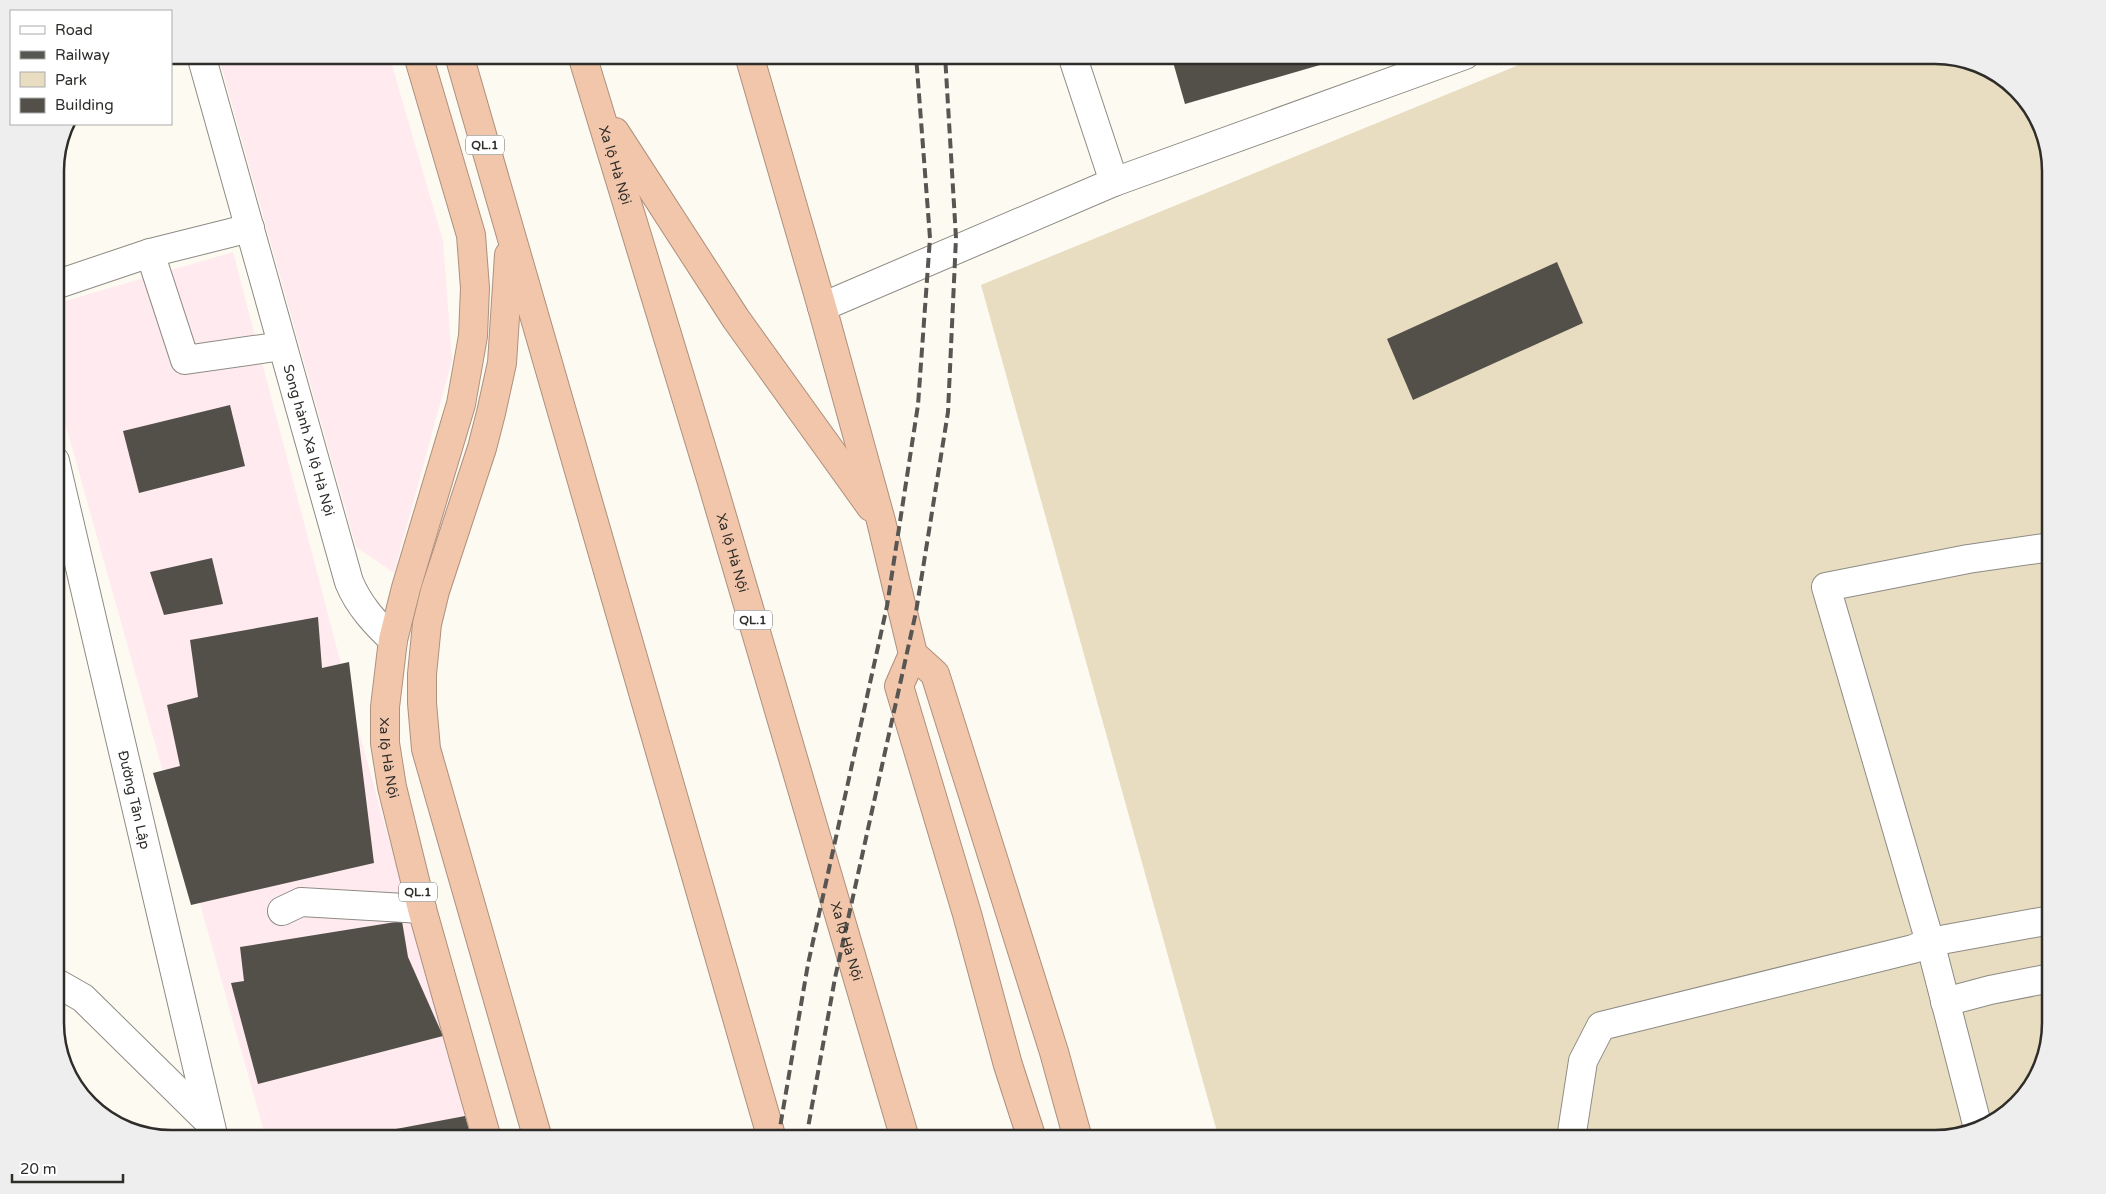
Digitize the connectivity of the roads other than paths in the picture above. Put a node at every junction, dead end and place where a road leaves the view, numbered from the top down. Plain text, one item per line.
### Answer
1 (204, 64) edge
2 (421, 64) edge
3 (462, 64) edge
4 (585, 64) edge
5 (752, 64) edge
6 (1075, 64) edge
7 (1440, 64) edge
8 (596, 103) junction
9 (1114, 182) junction
10 (250, 228) junction
11 (510, 236) junction
12 (150, 253) junction
13 (64, 283) edge
14 (822, 307) junction
15 (282, 346) junction
16 (64, 500) edge
17 (881, 521) junction
18 (2042, 548) edge
19 (393, 640) junction
20 (424, 649) junction
21 (913, 654) junction
22 (422, 909) junction
23 (282, 911) dead end
24 (2042, 922) edge
25 (1930, 942) junction
26 (2042, 980) edge
27 (64, 987) edge
28 (1945, 1002) junction
29 (1976, 1122) edge
30 (211, 1130) edge
31 (484, 1130) edge
32 (535, 1130) edge
33 (769, 1130) edge
34 (902, 1130) edge
35 (1029, 1130) edge
36 (1076, 1130) edge
37 (1572, 1130) edge

1 - 10 street, Song hành Xa lộ Hà Nội
2 - 19 highway, Xa lộ Hà Nội / QL.1
3 - 11 highway, QL.1
4 - 8 highway, Xa lộ Hà Nội / QL.1
5 - 14 highway, QL.1
6 - 9 street
7 - 9 street
8 - 17 highway, QL.1
8 - 34 highway, Xa lộ Hà Nội / QL.1
9 - 14 street
10 - 12 street
10 - 15 street, Song hành Xa lộ Hà Nội
11 - 20 highway, QL.1
11 - 33 highway, QL.1
12 - 13 street
12 - 15 street
14 - 17 highway, QL.1
15 - 19 street, Song hành Xa lộ Hà Nội
16 - 30 street, Đường Tân Lập
17 - 21 highway, QL.1
18 - 25 street
19 - 20 highway
19 - 22 highway, Xa lộ Hà Nội / QL.1
20 - 32 highway, QL.1
21 - 35 highway
21 - 36 highway
22 - 23 street
22 - 31 highway, Xa lộ Hà Nội / QL.1
24 - 25 street
25 - 28 street
25 - 37 street
26 - 28 street
27 - 30 street
28 - 29 street

